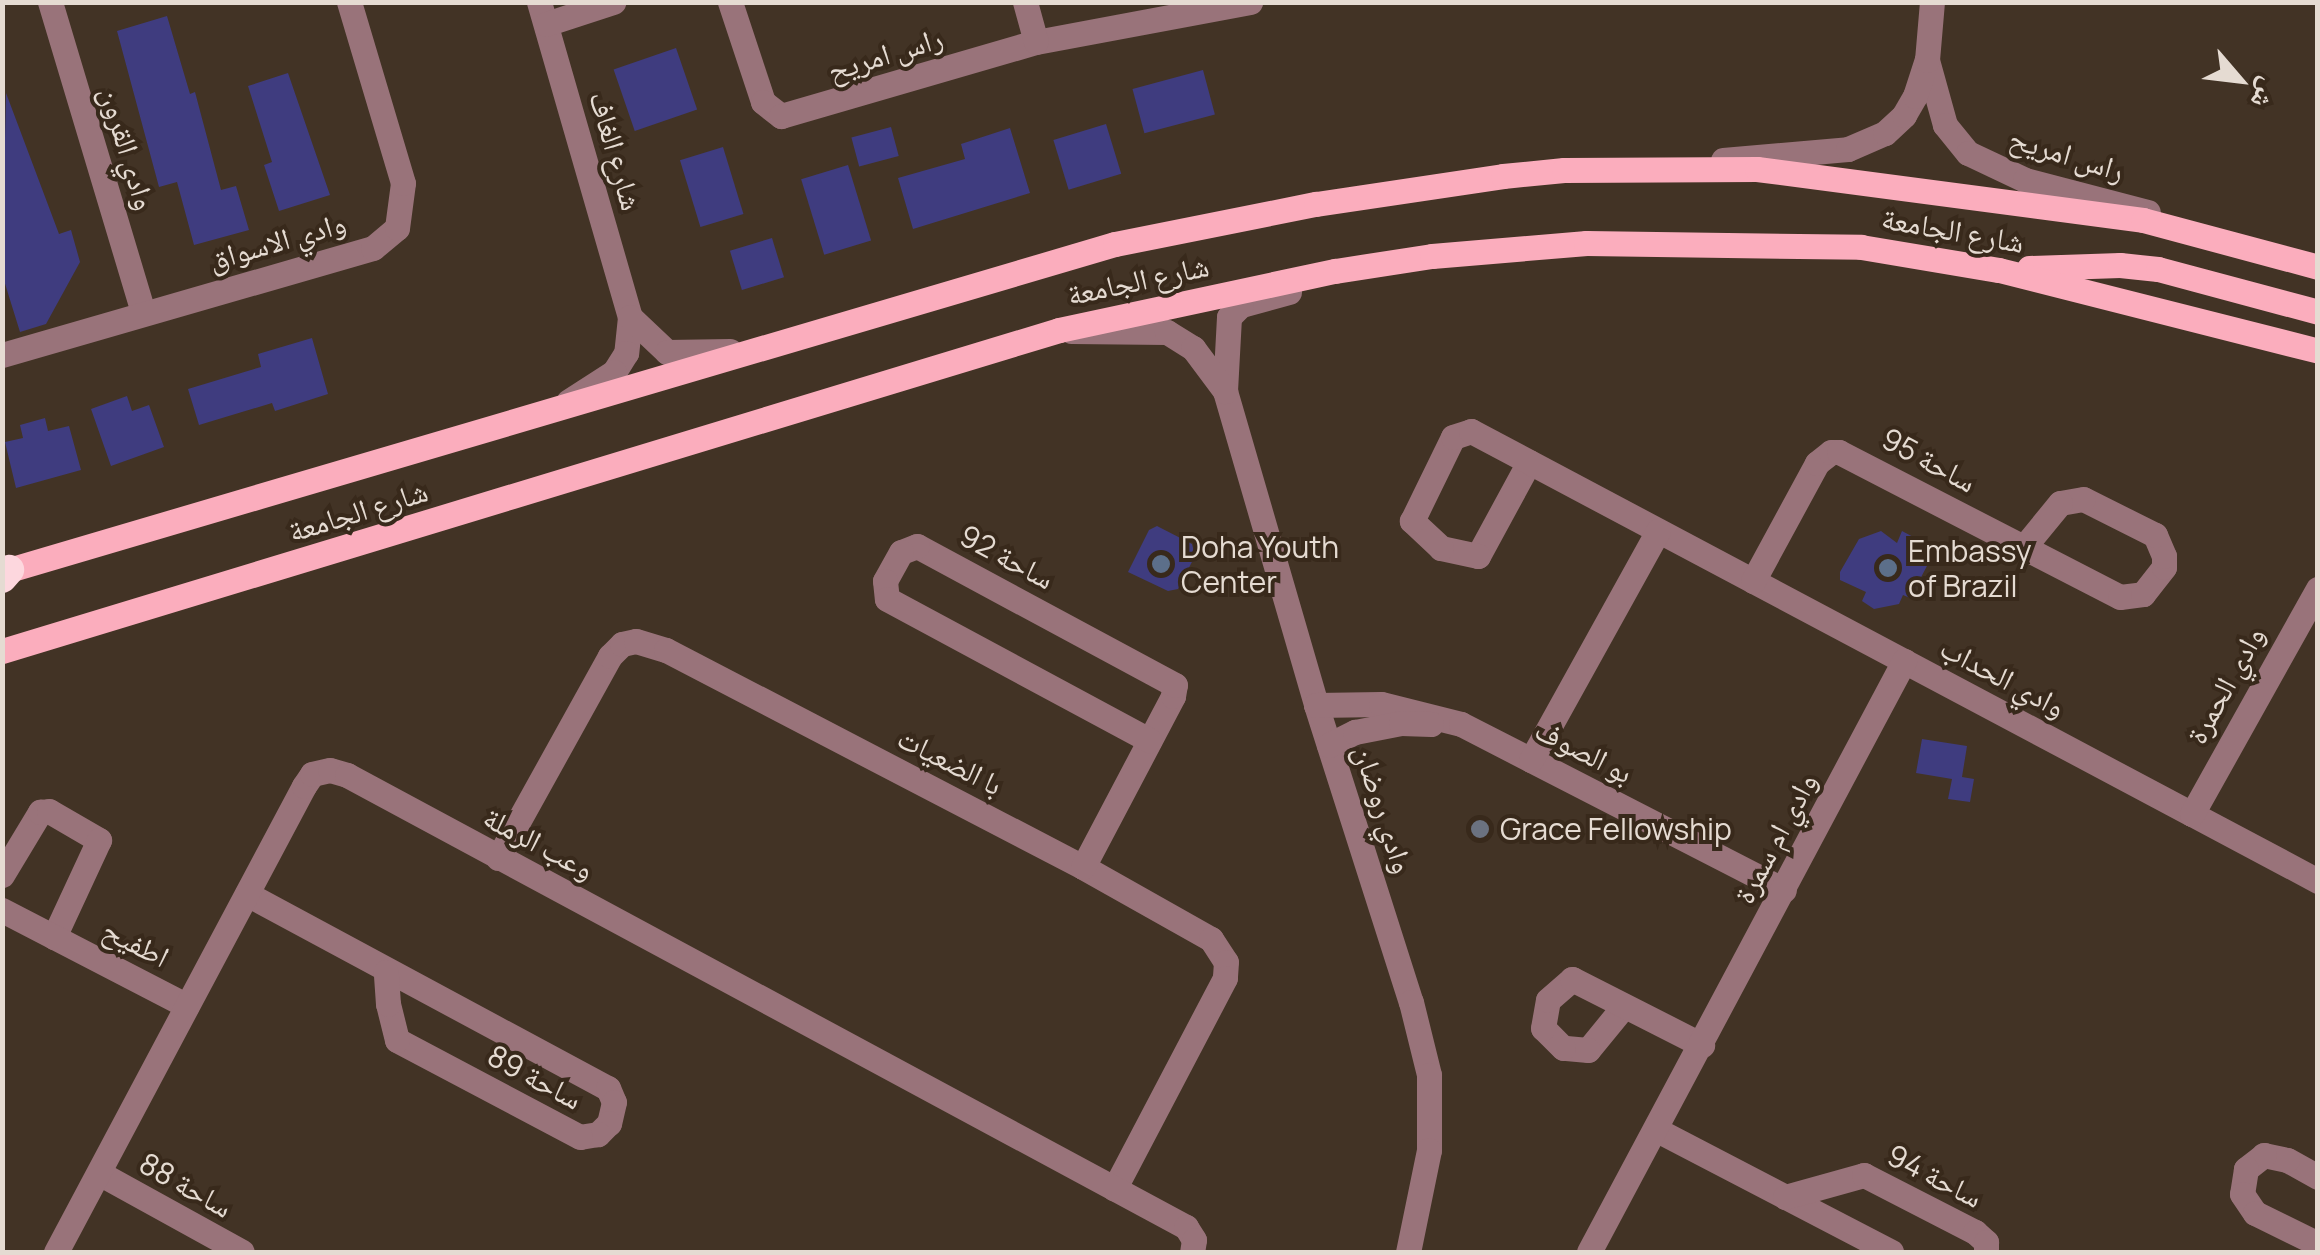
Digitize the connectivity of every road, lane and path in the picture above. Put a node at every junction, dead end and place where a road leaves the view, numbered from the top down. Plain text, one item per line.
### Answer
1 (50, 2) edge
2 (349, 2) edge
3 (612, 2) edge
4 (730, 2) edge
5 (1025, 2) edge
6 (1250, 2) edge
7 (1932, 2) edge
8 (542, 13) edge
9 (1036, 42) junction
10 (1927, 60) junction
11 (1702, 168) junction
12 (2188, 229) junction
13 (2318, 267) edge
14 (1999, 270) junction
15 (1334, 272) junction
16 (144, 312) junction
17 (2318, 312) edge
18 (630, 317) junction
19 (1060, 330) junction
20 (775, 346) junction
21 (2318, 351) edge
22 (2, 354) edge
23 (1225, 391) junction
24 (555, 410) junction
25 (1529, 462) junction
26 (1658, 530) junction
27 (2024, 547) junction
28 (5, 573) edge
29 (1753, 581) junction
30 (2318, 589) edge
31 (2, 651) edge
32 (1904, 661) junction
33 (1316, 704) junction
34 (1461, 724) junction
35 (1149, 740) junction
36 (1329, 746) junction
37 (1531, 760) junction
38 (2192, 814) junction
39 (498, 858) junction
40 (1083, 867) junction
41 (2, 874) edge
42 (2318, 881) edge
43 (1784, 890) junction
44 (248, 894) junction
45 (2, 910) edge
46 (54, 937) junction
47 (386, 972) junction
48 (187, 1006) junction
49 (1624, 1006) dead end
50 (1702, 1044) junction
51 (1657, 1130) junction
52 (100, 1174) junction
53 (2318, 1177) edge
54 (1114, 1189) junction
55 (1785, 1196) junction
56 (2318, 1244) edge
57 (56, 1252) edge
58 (242, 1252) edge
59 (1192, 1252) edge
60 (1408, 1252) edge
61 (1589, 1252) edge
62 (1890, 1252) edge
63 (1986, 1252) edge

1 - 16 street, وادي القرون
2 - 16 street, وادي الاسواق
3 - 8 street
4 - 9 street, راس امريح
5 - 9 street
6 - 9 street, راس امريح
7 - 10 street, راس امريح
8 - 18 street, شارع الغاف
10 - 11 street, راس امريح
10 - 12 street, راس امريح
11 - 12 main road, شارع الجامعة
11 - 20 main road, شارع الجامعة
12 - 13 main road, شارع الجامعة
14 - 15 main road, شارع الجامعة
14 - 17 main road
14 - 21 main road, شارع الجامعة
15 - 19 main road, شارع الجامعة
15 - 23 street, وادي روضان
16 - 22 street, وادي الاسواق
18 - 20 street
18 - 24 street, شارع الغاف
19 - 23 street, وادي روضان
19 - 31 main road, شارع الجامعة
20 - 24 main road, شارع الجامعة
23 - 33 street, وادي روضان
24 - 28 main road, شارع الجامعة
25 - 25 street, وادي الحداب
25 - 26 street, وادي الحداب
26 - 29 street, وادي الحداب
26 - 37 street
27 - 27 street, ساحة 95
27 - 29 street, ساحة 95
29 - 32 street, وادي الحداب
30 - 38 street, وادي الحمرة
32 - 38 street, وادي الحداب
32 - 43 street, وادي ام سمرة
33 - 34 street, بو الصوف
33 - 36 street, وادي روضان
34 - 36 street, بو الصوف
34 - 37 street, بو الصوف
35 - 35 street, ساحة 92
35 - 40 street, ساحة 92
36 - 60 street, وادي روضان
37 - 43 street, بو الصوف
38 - 42 street, وادي الحداب
39 - 40 street, با الضعيات
39 - 44 street, وعب الرملة
39 - 54 street, وعب الرملة
40 - 54 street, با الضعيات
41 - 46 street, اطفيح
43 - 50 street, وادي ام سمرة
44 - 47 street, ساحة 89
44 - 48 street, وعب الرملة
45 - 46 street, اطفيح
46 - 48 street, اطفيح
47 - 47 street, ساحة 89
48 - 52 street, وعب الرملة
49 - 50 street
50 - 51 street, وادي ام سمرة
51 - 55 street
51 - 61 street, وادي ام سمرة
52 - 57 street, وعب الرملة
52 - 58 street, ساحة 88
53 - 56 street
54 - 59 street, وعب الرملة
55 - 62 street
55 - 63 street, ساحة 94

